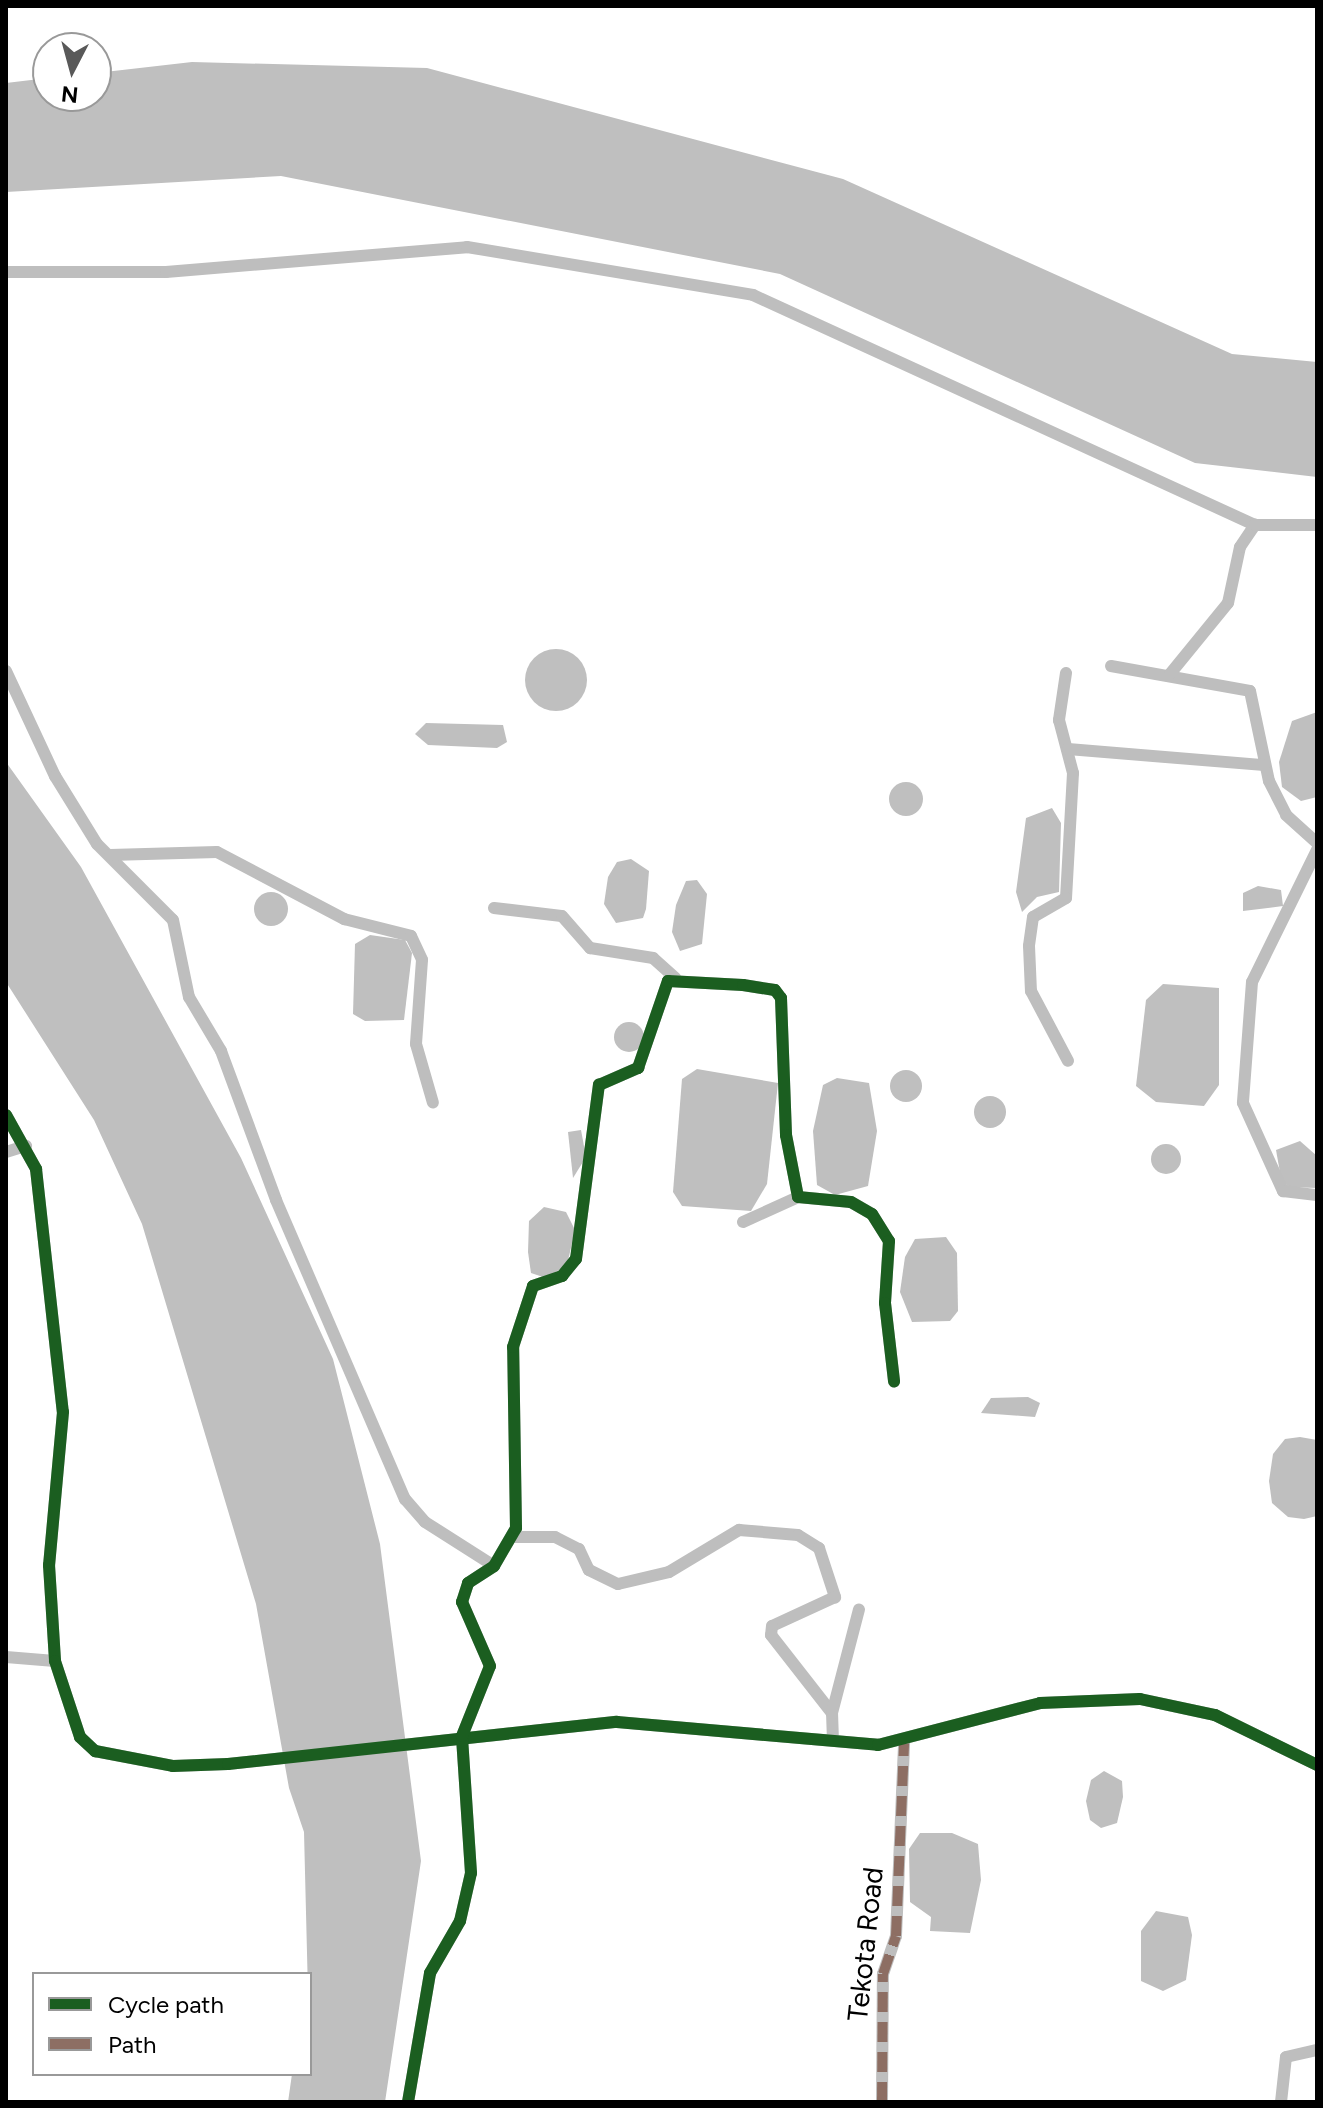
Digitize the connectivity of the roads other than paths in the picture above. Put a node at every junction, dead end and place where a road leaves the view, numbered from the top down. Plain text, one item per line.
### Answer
1 (6, 272) edge
2 (1255, 525) junction
3 (1317, 525) edge
4 (1111, 666) dead end
5 (6, 671) edge
6 (1066, 673) dead end
7 (1170, 674) junction
8 (1068, 749) junction
9 (1264, 765) junction
10 (1317, 843) edge
11 (1317, 850) edge
12 (110, 855) junction
13 (494, 908) dead end
14 (675, 978) junction
15 (1068, 1061) dead end
16 (433, 1103) dead end
17 (6, 1115) edge
18 (26, 1146) junction
19 (6, 1152) edge
20 (1317, 1195) edge
21 (798, 1197) junction
22 (743, 1222) dead end
23 (894, 1381) dead end
24 (512, 1537) junction
25 (494, 1566) junction
26 (859, 1609) dead end
27 (6, 1657) edge
28 (55, 1661) junction
29 (832, 1713) junction
30 (462, 1736) junction
31 (833, 1741) junction
32 (904, 1743) junction
33 (1317, 1765) edge
34 (1317, 2050) edge
35 (408, 2102) edge
36 (882, 2102) edge
37 (1281, 2102) edge

1 - 2 street
2 - 3 street
2 - 7 street
4 - 7 street
5 - 12 street
6 - 8 street
7 - 9 street
8 - 9 street
8 - 15 street
9 - 10 street
11 - 20 street
12 - 16 street
12 - 25 street
13 - 14 street
14 - 21 street
14 - 24 street
17 - 18 street
18 - 19 street
18 - 28 street
21 - 22 street
21 - 23 street
24 - 25 street
24 - 29 street
25 - 30 street
26 - 29 street
27 - 28 street
28 - 30 street
29 - 31 street
30 - 31 street
30 - 35 street
31 - 32 street
32 - 33 street
32 - 36 street, Tekota Road
34 - 37 street

